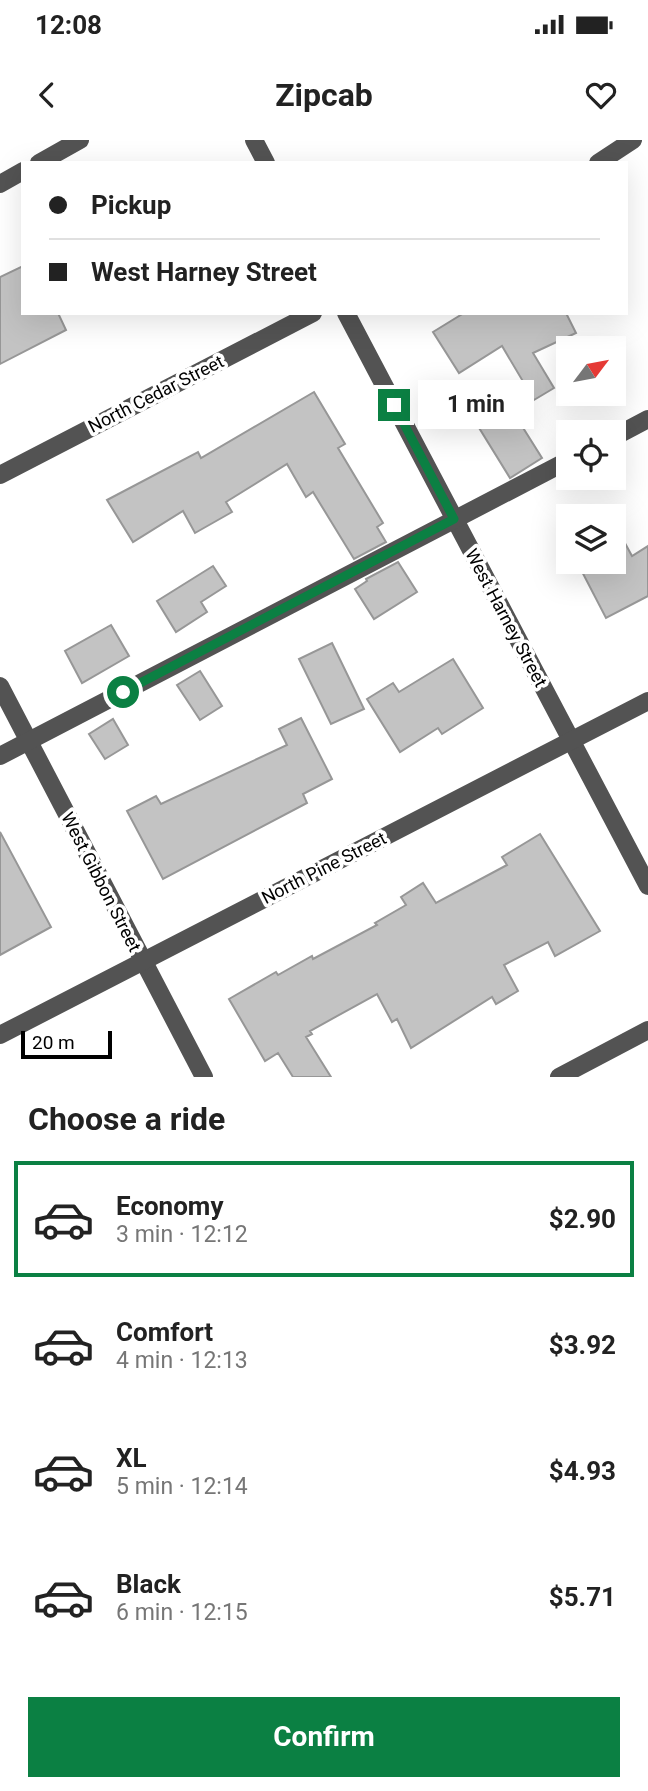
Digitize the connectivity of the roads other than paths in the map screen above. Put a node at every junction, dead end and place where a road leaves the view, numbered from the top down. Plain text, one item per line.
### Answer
1 (80, 140) edge
2 (254, 140) edge
3 (634, 140) edge
4 (42, 161) edge
5 (265, 161) edge
6 (601, 161) edge
7 (21, 173) edge
8 (0, 184) edge
9 (309, 315) edge
10 (347, 315) edge
11 (648, 419) edge
12 (626, 430) edge
13 (556, 467) edge
14 (0, 475) edge
15 (454, 519) junction
16 (0, 686) edge
17 (648, 701) edge
18 (570, 740) junction
19 (29, 741) junction
20 (0, 756) edge
21 (648, 886) edge
22 (142, 961) junction
23 (648, 1030) edge
24 (0, 1035) edge
25 (204, 1077) edge
26 (559, 1077) edge

1 - 4 street
2 - 5 street
3 - 6 street
7 - 8 street
9 - 14 street, North Cedar Street
10 - 15 street, West Harney Street
11 - 12 street
13 - 15 street
15 - 18 street, West Harney Street
15 - 19 street
16 - 19 street, West Gibbon Street
17 - 18 street, North Pine Street
18 - 21 street, West Harney Street
18 - 22 street, North Pine Street
19 - 20 street
19 - 22 street, West Gibbon Street
22 - 24 street, North Pine Street
22 - 25 street, West Gibbon Street
23 - 26 street

